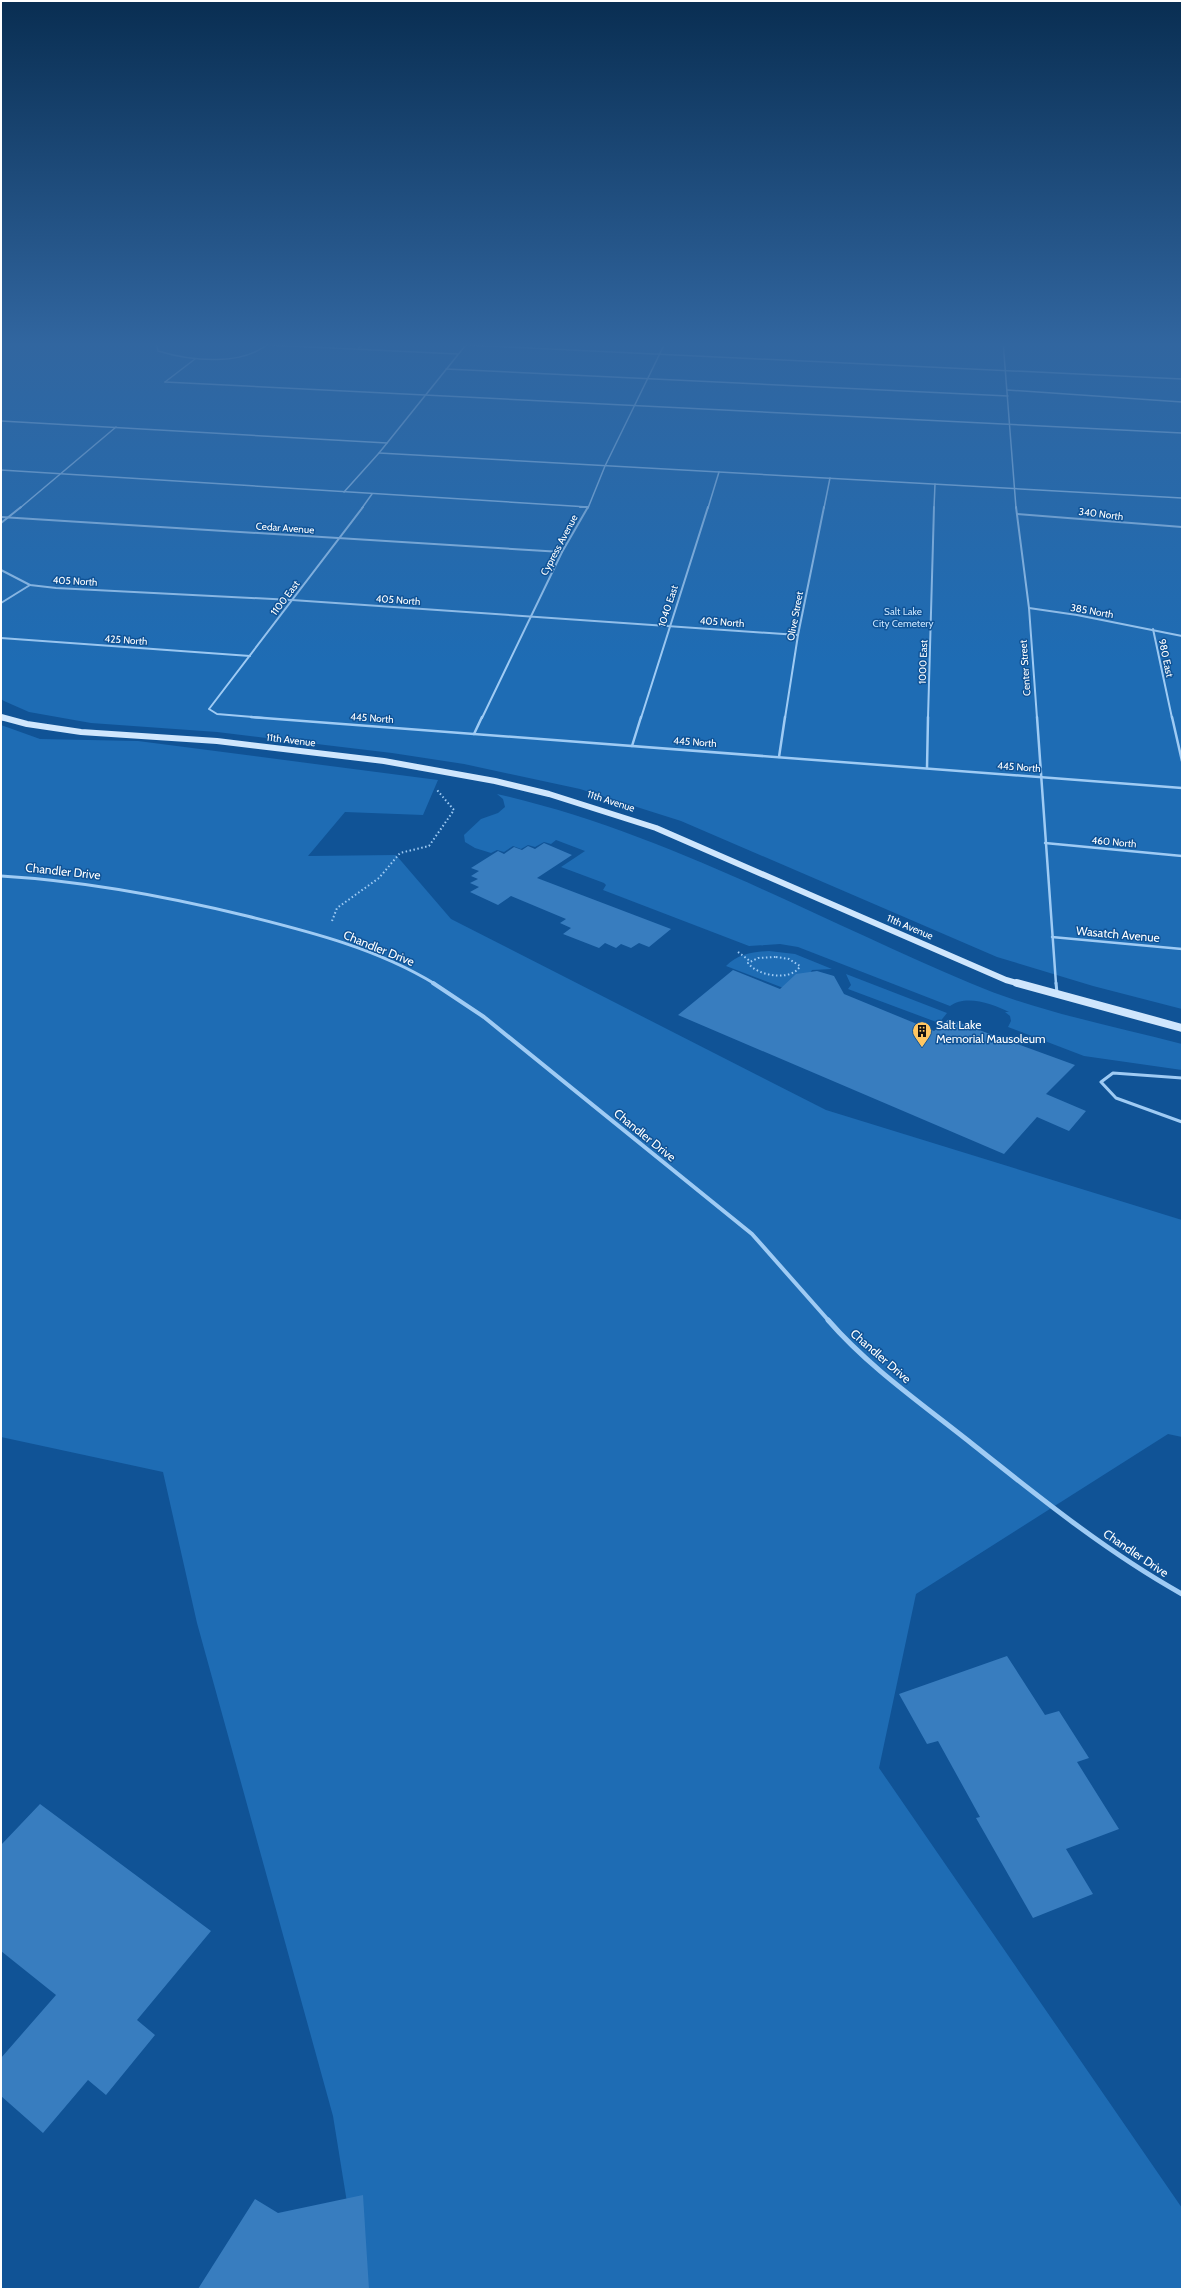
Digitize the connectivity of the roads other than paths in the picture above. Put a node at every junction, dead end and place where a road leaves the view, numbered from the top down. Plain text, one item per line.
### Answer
1 (91, 448) edge
2 (383, 448) edge
3 (614, 448) edge
4 (1012, 448) edge
5 (379, 453) junction
6 (605, 466) junction
7 (1, 470) edge
8 (720, 472) junction
9 (59, 474) junction
10 (830, 478) junction
11 (935, 484) junction
12 (1015, 488) junction
13 (344, 492) junction
14 (372, 494) junction
15 (1182, 498) edge
16 (588, 507) junction
17 (1017, 514) junction
18 (1, 517) edge
19 (7, 517) junction
20 (1, 522) edge
21 (1182, 527) edge
22 (338, 539) junction
23 (562, 552) junction
24 (1, 570) edge
25 (30, 585) junction
26 (292, 600) junction
27 (1, 603) edge
28 (1029, 608) junction
29 (533, 616) junction
30 (669, 626) junction
31 (1153, 629) junction
32 (798, 635) junction
33 (1182, 636) edge
34 (1, 638) edge
35 (250, 656) junction
36 (209, 710) joint
37 (1, 717) edge
38 (474, 734) junction
39 (632, 746) junction
40 (779, 757) junction
41 (1182, 761) edge
42 (926, 768) junction
43 (1039, 776) junction
44 (1182, 788) edge
45 (1045, 843) junction
46 (1182, 856) edge
47 (1, 876) edge
48 (1052, 937) junction
49 (1182, 949) edge
50 (1056, 993) junction
51 (1182, 1028) edge
52 (1182, 1078) edge
53 (1182, 1122) edge
54 (1182, 1594) edge

1 - 9 lane
2 - 5 lane
3 - 6 lane, Cypress Avenue
4 - 12 lane, Center Street
5 - 6 lane
5 - 13 lane
6 - 8 lane
6 - 16 lane, Cypress Avenue
7 - 9 lane
8 - 10 lane
8 - 30 lane, 1040 East
9 - 13 lane
9 - 19 lane
10 - 11 lane
10 - 32 lane, Olive Street
11 - 12 lane
11 - 42 lane, 1000 East
12 - 15 lane
12 - 17 lane, Center Street
13 - 14 lane
14 - 16 lane
14 - 22 lane, 1100 East
16 - 23 lane, Cypress Avenue
17 - 21 lane, 340 North
17 - 28 lane, Center Street
18 - 19 lane, Cedar Avenue
19 - 20 lane
19 - 22 lane, Cedar Avenue
22 - 23 lane, Cedar Avenue
22 - 26 lane, 1100 East
23 - 29 lane, Cypress Avenue
24 - 25 lane, 405 North
25 - 26 lane, 405 North
25 - 27 lane
26 - 29 lane, 405 North
26 - 35 lane, 1100 East
28 - 31 lane, 385 North
28 - 43 lane, Center Street
29 - 30 lane, 405 North
29 - 38 lane, Cypress Avenue
30 - 32 lane, 405 North
30 - 39 lane, 1040 East
31 - 33 lane
31 - 41 lane, 980 East
32 - 40 lane, Olive Street
34 - 35 lane, 425 North
35 - 36 lane, 1100 East
36 - 38 lane, 445 North
37 - 50 street, 11th Avenue
38 - 39 lane, 445 North
39 - 40 lane, 445 North
40 - 42 lane, 445 North
42 - 43 lane, 445 North
43 - 44 lane, 445 North
43 - 45 lane, Center Street
45 - 46 lane, 460 North
45 - 48 lane, Center Street
47 - 54 street, Chandler Drive
48 - 49 lane, Wasatch Avenue
48 - 50 lane, Center Street
50 - 51 street, 11th Avenue
52 - 53 lane

